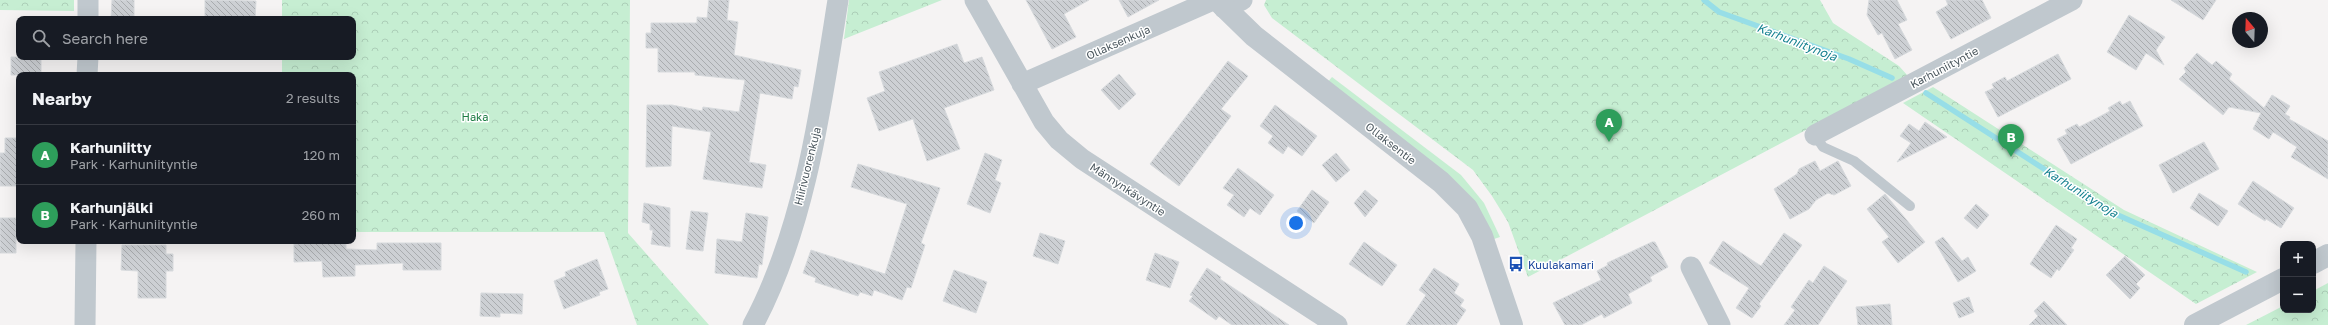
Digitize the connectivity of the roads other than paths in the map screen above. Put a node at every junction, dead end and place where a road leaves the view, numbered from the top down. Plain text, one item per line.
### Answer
1 (88, 0) edge
2 (838, 0) edge
3 (975, 0) edge
4 (2072, 0) edge
5 (1224, 2) edge
6 (88, 16) edge
7 (88, 60) edge
8 (88, 72) edge
9 (1022, 84) junction
10 (1815, 135) joint
11 (1910, 206) dead end
12 (86, 244) edge
13 (2328, 255) edge
14 (2316, 261) edge
15 (1691, 268) dead end
16 (2280, 281) edge
17 (2201, 324) edge
18 (85, 325) edge
19 (753, 325) edge
20 (1336, 325) edge
21 (1512, 325) edge
22 (1720, 325) edge

1 - 6 street
2 - 19 street, Hiirivuorenkuja
3 - 9 street, Männynkävyntie
4 - 10 street, Karhuniityntie
5 - 9 street, Ollaksenkuja
5 - 21 street, Ollaksentie
7 - 8 street
9 - 20 street, Männynkävyntie
10 - 11 lane
12 - 18 street
13 - 14 street
15 - 22 street
16 - 17 street

